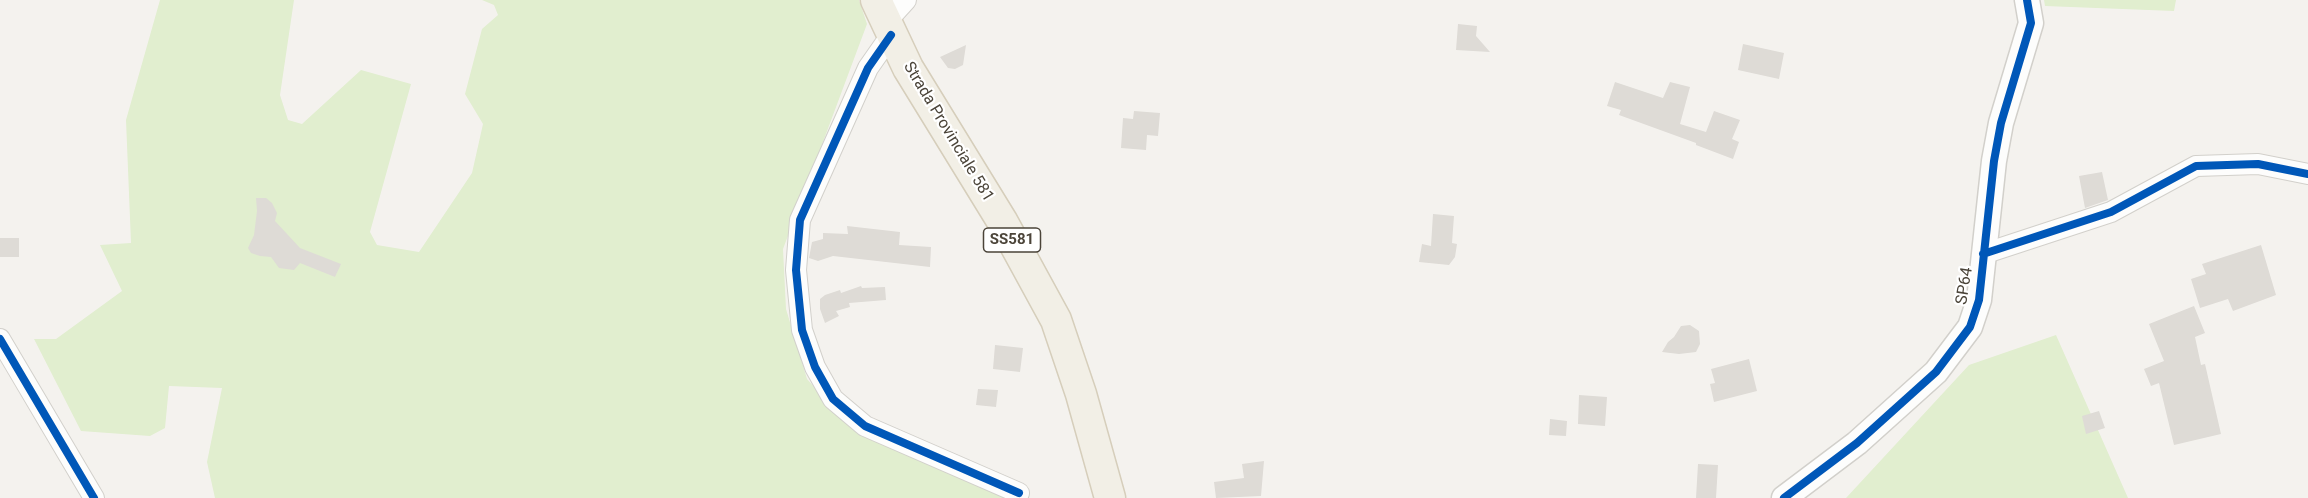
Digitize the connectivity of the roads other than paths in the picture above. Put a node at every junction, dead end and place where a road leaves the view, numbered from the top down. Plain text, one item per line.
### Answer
1 (906, 0) edge
2 (2027, 0) edge
3 (884, 19) edge
4 (2308, 174) edge
5 (1983, 254) junction
6 (0, 339) edge
7 (1019, 493) dead end
8 (94, 498) edge
9 (1110, 498) edge
10 (1784, 498) edge

1 - 3 street
2 - 5 street, SP64 / SP64
3 - 7 street
3 - 9 main road, Strada Provinciale 581 / SS581
4 - 5 street
5 - 10 street, SP64 / SP64
6 - 8 street

